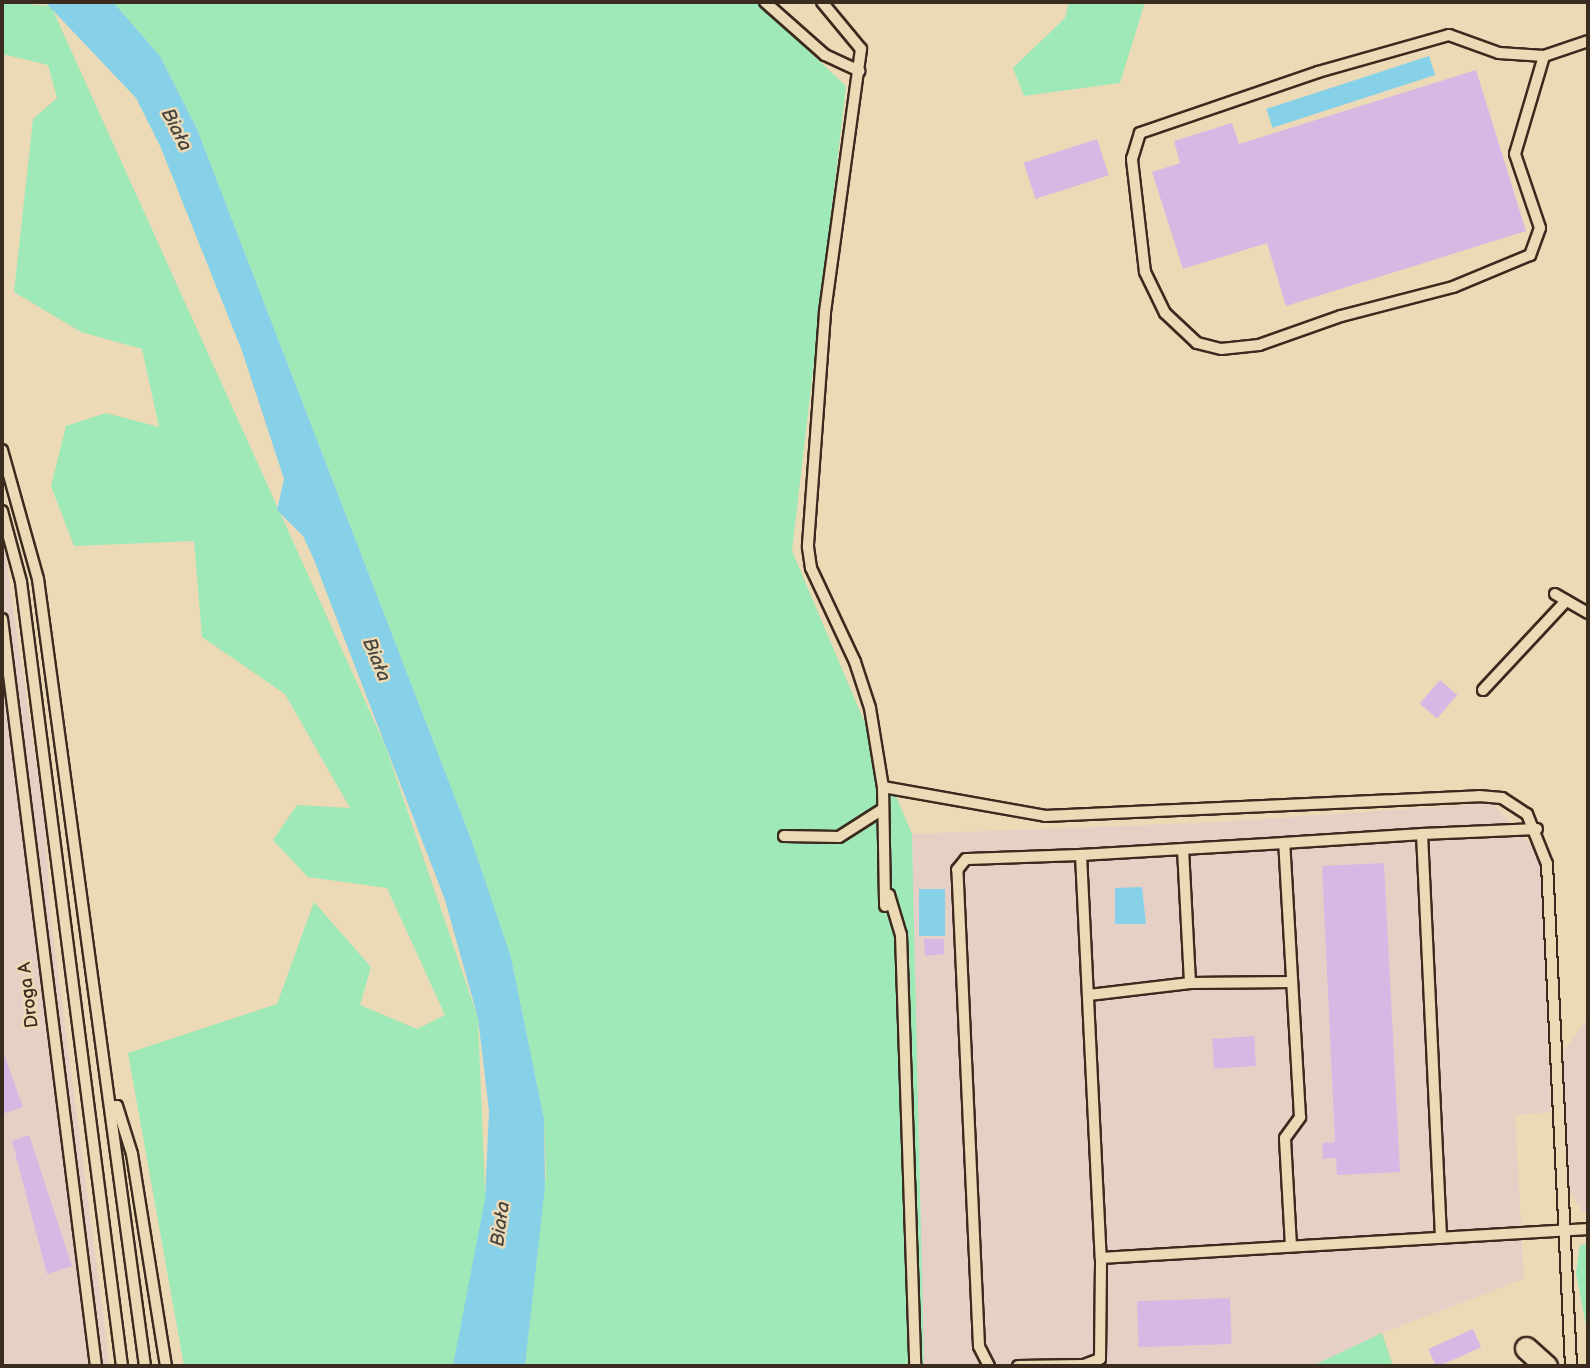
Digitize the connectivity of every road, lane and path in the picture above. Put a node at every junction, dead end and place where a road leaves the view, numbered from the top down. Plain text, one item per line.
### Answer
1 (765, 2) edge
2 (822, 2) edge
3 (1588, 41) edge
4 (1544, 56) junction
5 (859, 71) junction
6 (2, 450) edge
7 (2, 511) edge
8 (1555, 594) dead end
9 (1566, 601) junction
10 (1588, 613) edge
11 (2, 619) edge
12 (1483, 690) dead end
13 (883, 787) junction
14 (883, 809) junction
15 (1537, 829) junction
16 (1422, 834) junction
17 (784, 836) dead end
18 (1284, 843) junction
19 (1183, 849) junction
20 (1081, 855) junction
21 (1292, 982) junction
22 (1190, 983) junction
23 (1089, 995) junction
24 (110, 1107) junction
25 (1588, 1230) edge
26 (1563, 1232) junction
27 (1441, 1238) junction
28 (1291, 1245) junction
29 (1101, 1258) junction
30 (1526, 1348) dead end
31 (96, 1366) edge
32 (122, 1366) edge
33 (145, 1366) edge
34 (166, 1366) edge
35 (915, 1366) edge
36 (989, 1366) edge
37 (1018, 1366) edge
38 (1546, 1366) edge
39 (1571, 1366) edge

1 - 5 lane
2 - 5 lane
3 - 4 lane
4 - 4 lane
5 - 13 lane
6 - 24 lane
7 - 32 lane
8 - 9 lane
9 - 10 lane
9 - 12 lane
11 - 31 lane, Droga A
13 - 14 lane
13 - 15 lane
14 - 17 lane
14 - 35 lane
15 - 16 lane
15 - 26 lane
16 - 18 lane
16 - 27 lane
18 - 19 lane
18 - 21 lane
19 - 20 lane
19 - 22 lane
20 - 23 lane
20 - 36 lane
21 - 22 lane
21 - 28 lane
22 - 23 lane
23 - 29 lane
24 - 33 lane
24 - 34 lane
25 - 26 lane
26 - 27 lane
26 - 39 lane
27 - 28 lane
28 - 29 lane
29 - 37 lane
30 - 38 street

